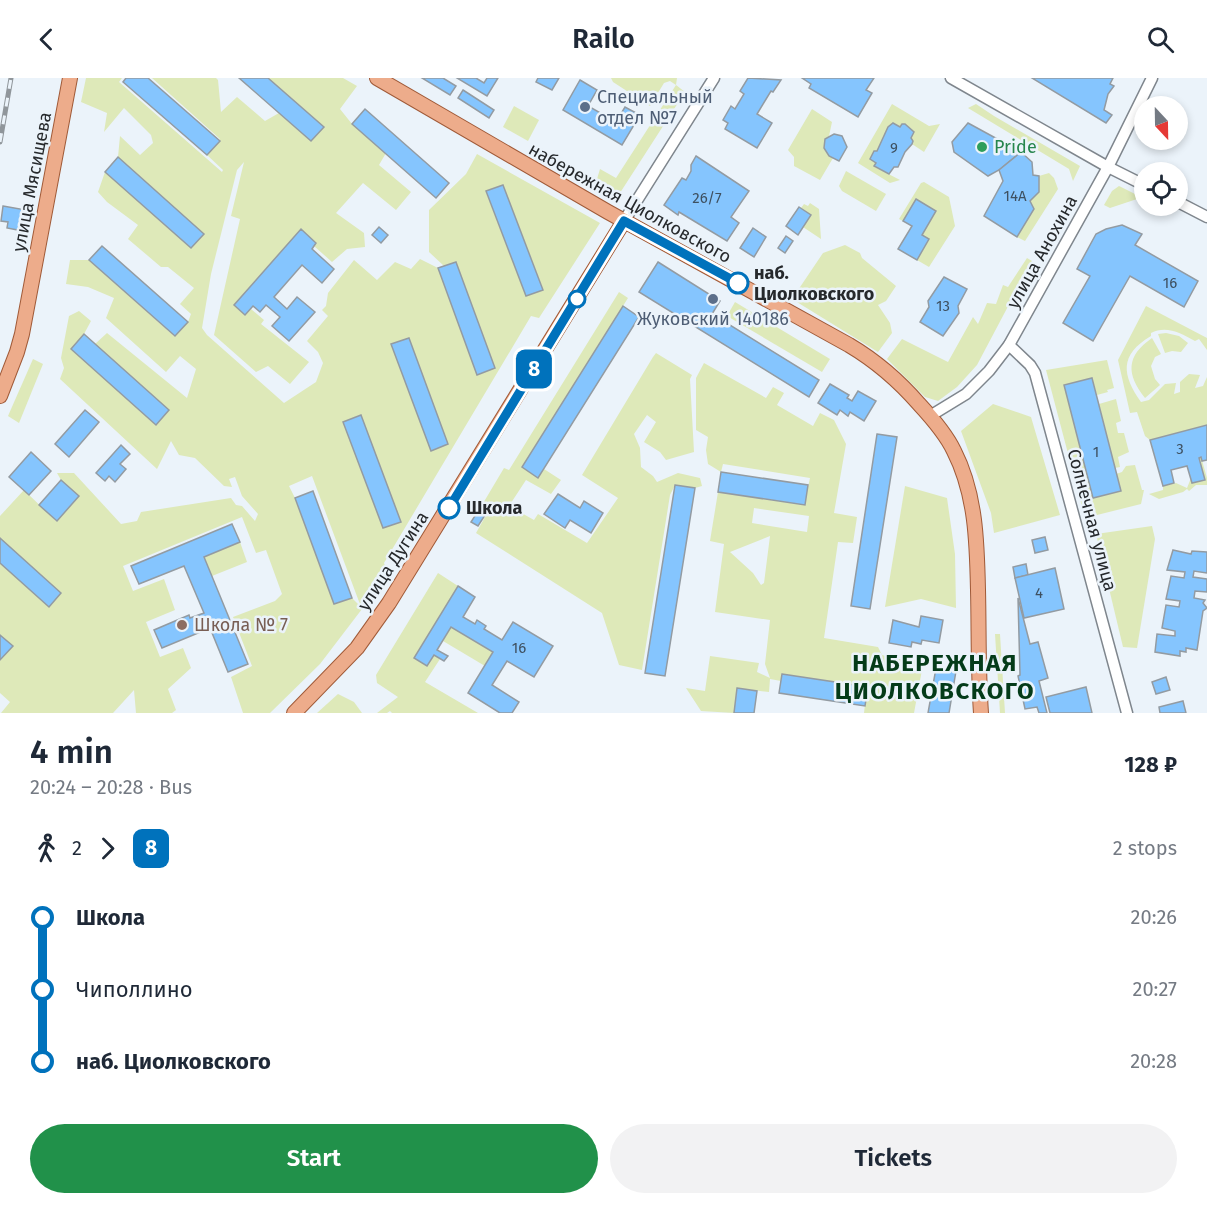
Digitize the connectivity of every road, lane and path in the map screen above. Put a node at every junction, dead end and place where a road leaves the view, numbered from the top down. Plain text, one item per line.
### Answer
1 (70, 78) edge
2 (377, 78) edge
3 (714, 78) edge
4 (951, 78) edge
5 (1152, 78) edge
6 (1108, 167) junction
7 (1134, 180) edge
8 (1188, 207) edge
9 (1207, 217) edge
10 (624, 221) junction
11 (1009, 345) junction
12 (0, 396) edge
13 (930, 416) junction
14 (294, 713) edge
15 (981, 713) edge
16 (1127, 713) edge

1 - 12 main road, улица Мясищева
2 - 10 main road, набережная Циолковского
3 - 10 street, улица Дугина
4 - 6 street
5 - 6 street, улица Анохина
6 - 7 street
6 - 11 street, улица Анохина
8 - 9 street
10 - 13 main road, набережная Циолковского
10 - 14 main road, улица Дугина
11 - 13 street, улица Анохина
11 - 16 street, Солнечная улица
13 - 15 main road, набережная Циолковского

